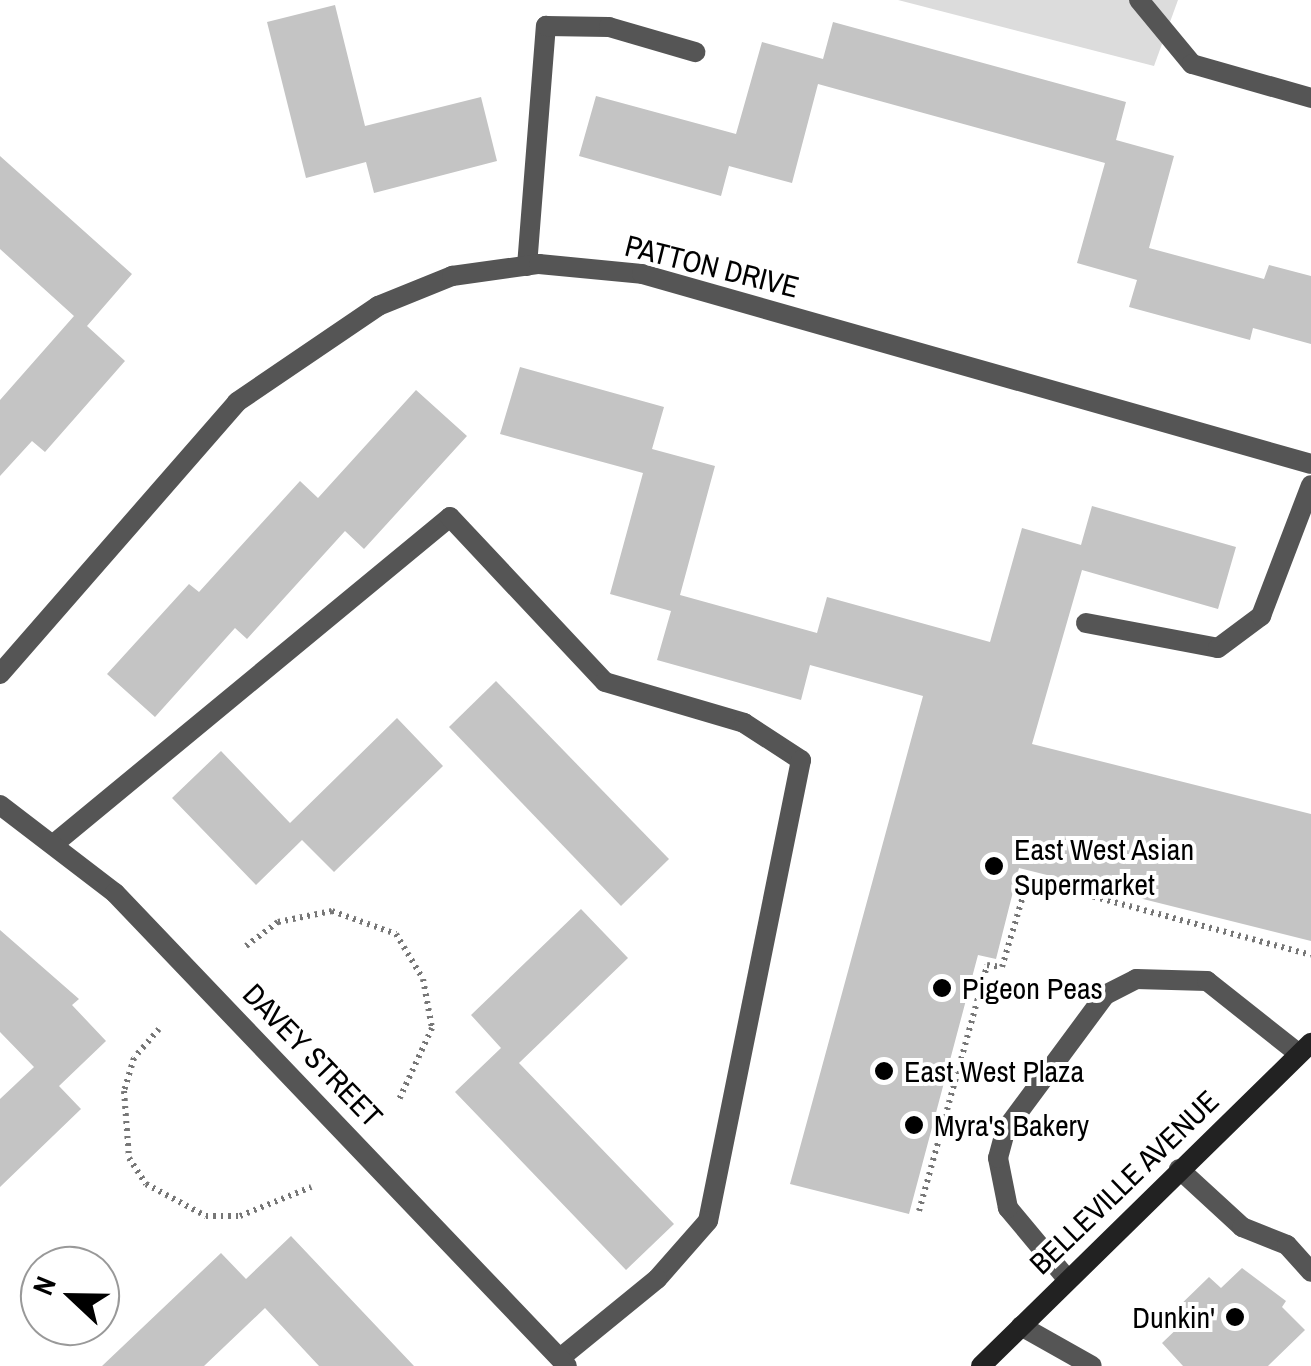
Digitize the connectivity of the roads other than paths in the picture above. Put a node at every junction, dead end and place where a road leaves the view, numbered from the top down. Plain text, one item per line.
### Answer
1 (1140, 0) edge
2 (695, 52) dead end
3 (1311, 98) edge
4 (527, 266) junction
5 (1311, 464) edge
6 (1311, 485) edge
7 (1086, 623) dead end
8 (2, 668) edge
9 (0, 804) edge
10 (54, 843) junction
11 (1305, 1049) edge
12 (1179, 1169) junction
13 (1311, 1272) edge
14 (1068, 1280) junction
15 (1021, 1326) junction
16 (563, 1362) edge
17 (981, 1366) edge
18 (1092, 1366) edge

1 - 3 street
2 - 4 street
4 - 5 street, PATTON DRIVE
4 - 8 street, PATTON DRIVE
6 - 7 street
9 - 10 street, DAVEY STREET
10 - 16 street, DAVEY STREET
10 - 16 street
11 - 12 main road, BELLEVILLE AVENUE
11 - 14 street
12 - 13 street
12 - 14 main road, BELLEVILLE AVENUE
14 - 15 main road, BELLEVILLE AVENUE
15 - 17 main road, BELLEVILLE AVENUE
15 - 18 street

